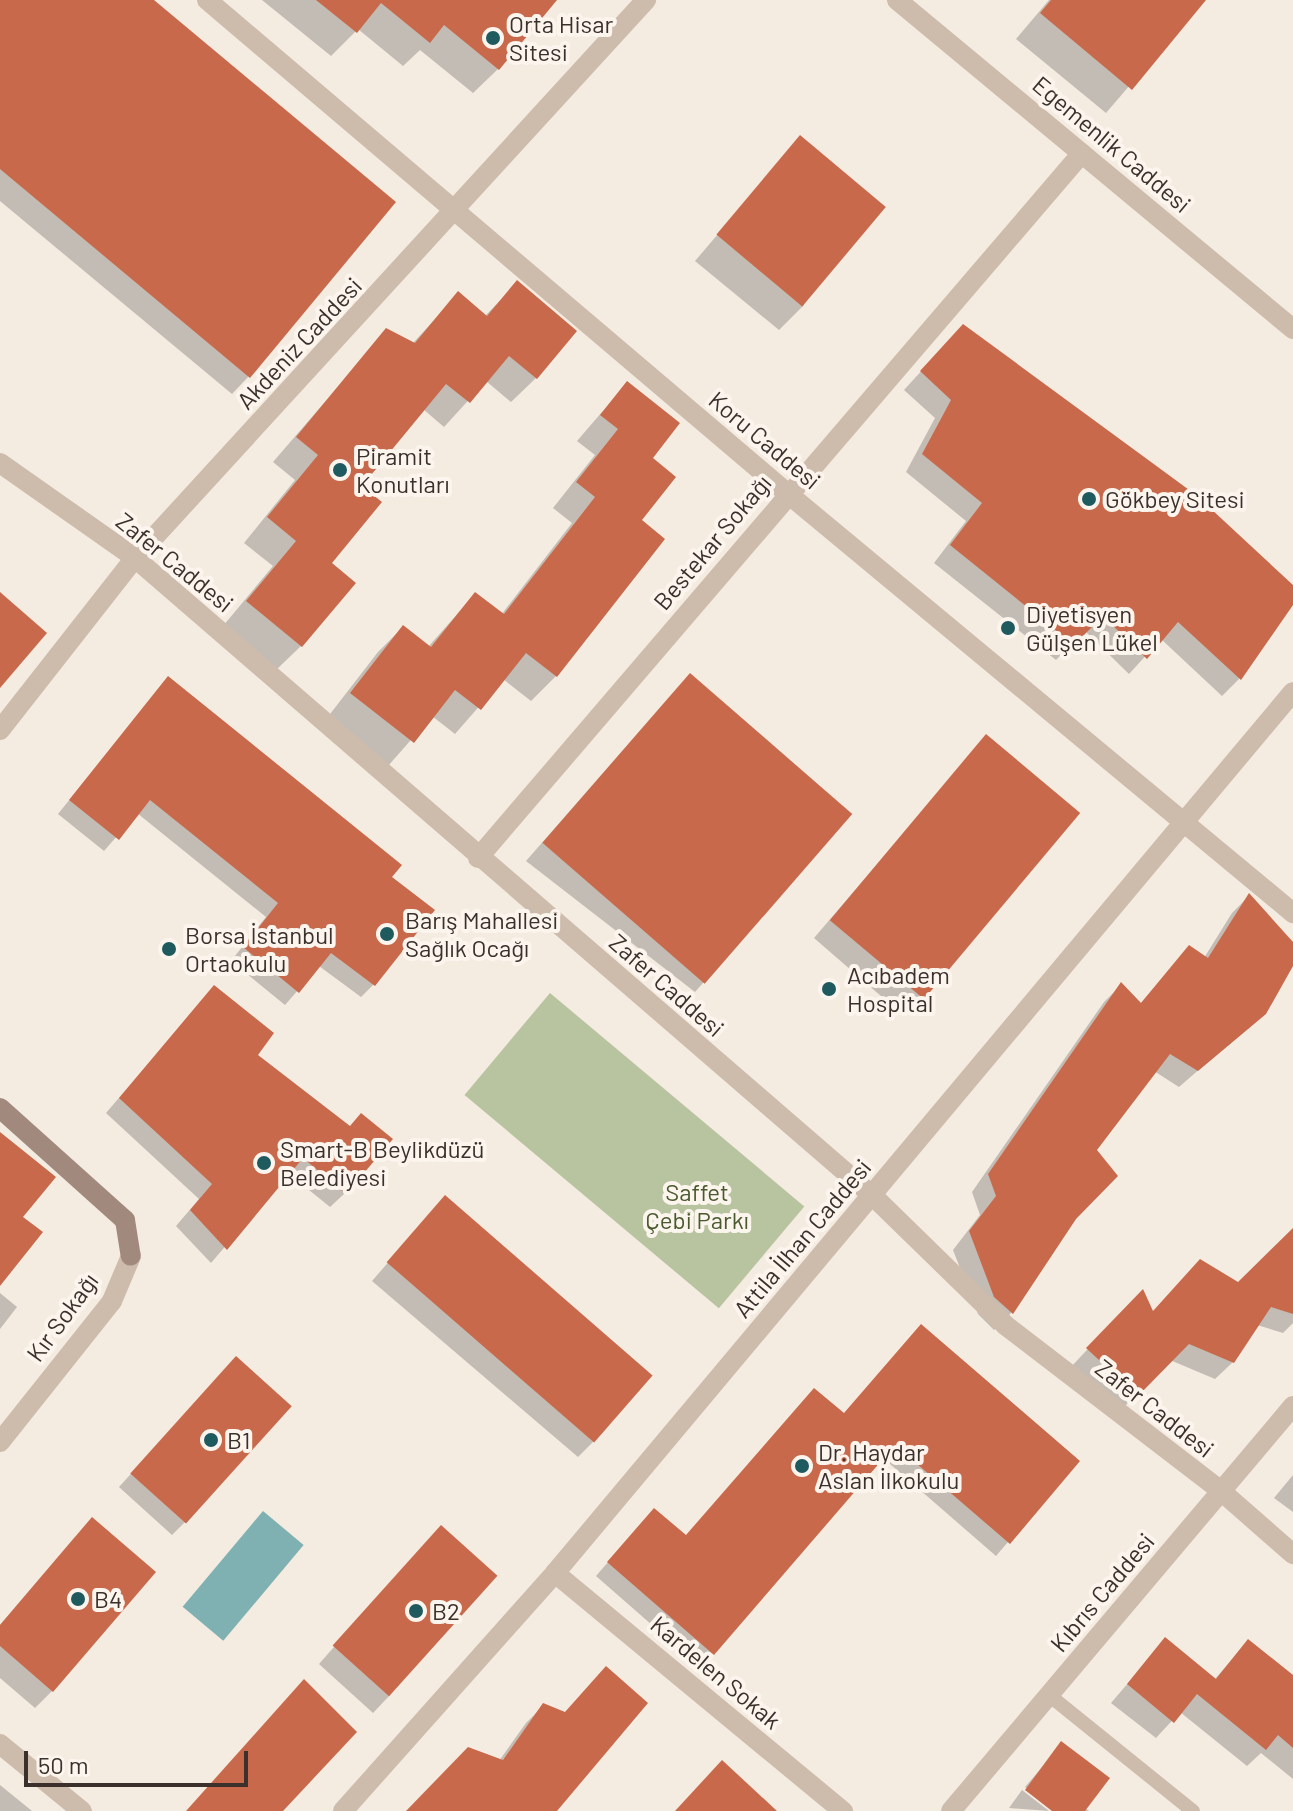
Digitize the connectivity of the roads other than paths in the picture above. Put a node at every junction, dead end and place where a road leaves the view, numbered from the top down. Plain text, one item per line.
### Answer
1 (207, 0) edge
2 (646, 0) edge
3 (897, 0) edge
4 (1082, 153) junction
5 (455, 212) junction
6 (1293, 329) edge
7 (0, 463) edge
8 (787, 493) junction
9 (135, 558) junction
10 (1293, 692) edge
11 (0, 730) edge
12 (1182, 824) junction
13 (478, 858) junction
14 (1293, 913) edge
15 (0, 1108) edge
16 (872, 1195) junction
17 (131, 1256) joint
18 (1293, 1406) edge
19 (0, 1442) edge
20 (1221, 1491) junction
21 (1293, 1554) edge
22 (555, 1573) junction
23 (1049, 1695) junction
24 (0, 1744) edge
25 (82, 1811) edge
26 (343, 1811) edge
27 (843, 1811) edge
28 (951, 1811) edge
29 (1193, 1811) edge

1 - 5 street, Koru Caddesi
2 - 5 street, Akdeniz Caddesi
3 - 4 street, Egemenlik Caddesi
4 - 6 street, Egemenlik Caddesi
4 - 8 street, Bestekar Sokağı
5 - 8 street, Koru Caddesi
5 - 9 street, Akdeniz Caddesi
7 - 9 street, Zafer Caddesi
8 - 12 street, Koru Caddesi
8 - 13 street, Bestekar Sokağı
9 - 11 street, Akdeniz Caddesi
9 - 13 street, Zafer Caddesi
10 - 12 street, Attila İlhan Caddesi
12 - 14 street, Koru Caddesi
12 - 16 street, Attila İlhan Caddesi
13 - 16 street, Zafer Caddesi
15 - 17 main road
16 - 20 street, Zafer Caddesi
16 - 22 street, Attila İlhan Caddesi
17 - 19 street, Kır Sokağı
18 - 20 street, Kıbrıs Caddesi
20 - 21 street, Zafer Caddesi
20 - 23 street, Kıbrıs Caddesi
22 - 26 street, Attila İlhan Caddesi
22 - 27 street, Kardelen Sokak
23 - 28 street, Kıbrıs Caddesi
23 - 29 lane
24 - 25 street

